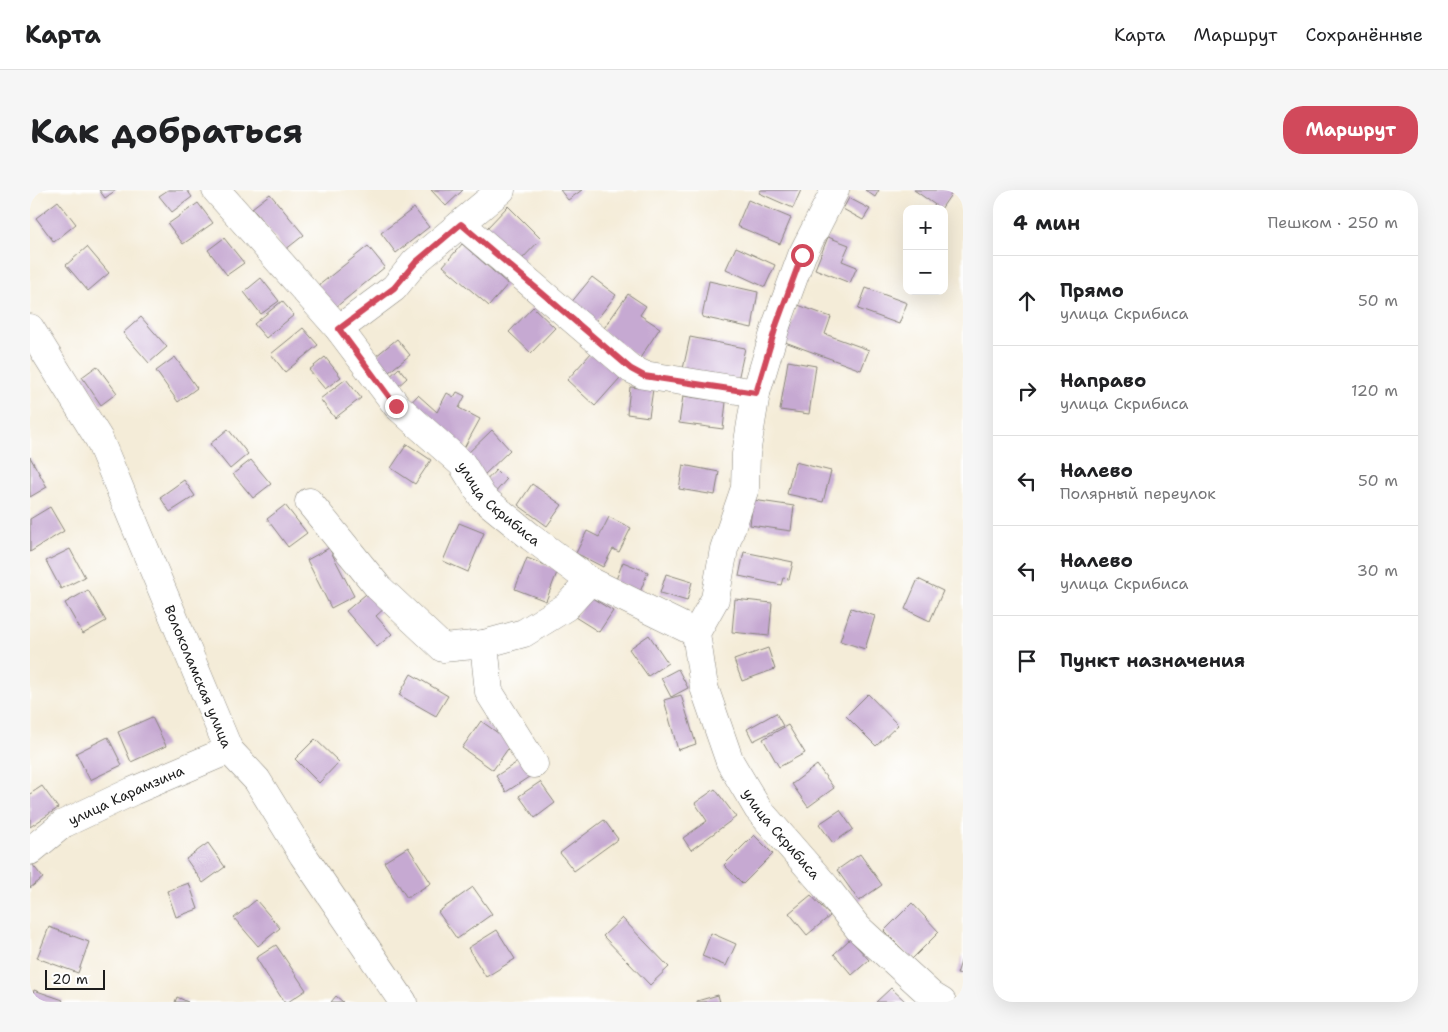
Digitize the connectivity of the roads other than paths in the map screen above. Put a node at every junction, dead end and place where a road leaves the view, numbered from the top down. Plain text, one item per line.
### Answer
1 (216, 190) edge
2 (501, 190) edge
3 (836, 190) edge
4 (461, 224) junction
5 (30, 328) edge
6 (339, 329) junction
7 (756, 393) junction
8 (309, 502) dead end
9 (590, 581) junction
10 (696, 633) junction
11 (484, 644) junction
12 (229, 750) junction
13 (534, 764) dead end
14 (30, 851) edge
15 (934, 1000) edge
16 (404, 1002) edge

1 - 6 street, улица Скрибиса
2 - 4 street
3 - 7 street
4 - 6 street
4 - 7 street
5 - 12 street, Волоколамская улица
6 - 9 street, улица Скрибиса
7 - 10 street
8 - 11 street
9 - 10 street, улица Скрибиса
9 - 11 street
10 - 15 street, улица Скрибиса
11 - 13 street
12 - 14 street, улица Карамзина
12 - 16 street, Волоколамская улица

